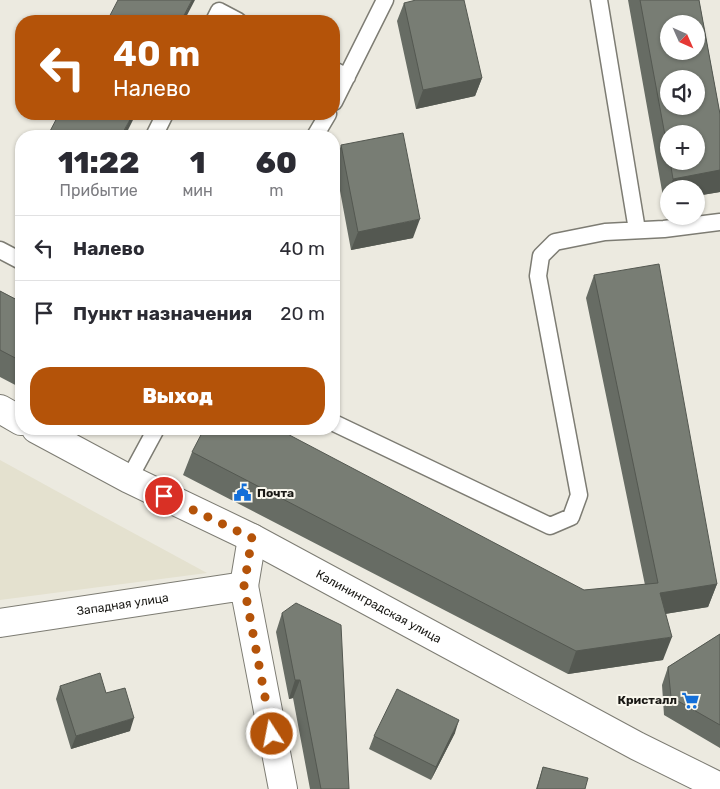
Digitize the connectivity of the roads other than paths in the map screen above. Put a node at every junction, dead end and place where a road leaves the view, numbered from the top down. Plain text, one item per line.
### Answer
1 (385, 0) edge
2 (599, 0) edge
3 (217, 15) edge
4 (227, 15) edge
5 (341, 74) edge
6 (720, 222) edge
7 (637, 230) junction
8 (0, 250) edge
9 (15, 258) edge
10 (0, 409) edge
11 (15, 418) edge
12 (340, 426) edge
13 (47, 435) edge
14 (153, 435) edge
15 (129, 479) junction
16 (252, 538) junction
17 (244, 586) junction
18 (0, 623) edge
19 (720, 787) edge
20 (283, 789) edge

1 - 5 lane
2 - 7 lane
3 - 4 lane
6 - 7 lane
7 - 12 lane
8 - 9 lane
10 - 11 street
13 - 15 street, Калининградская улица
14 - 15 lane
15 - 16 street, Калининградская улица
16 - 17 street
16 - 19 street, Калининградская улица
17 - 18 street, Западная улица
17 - 20 street

